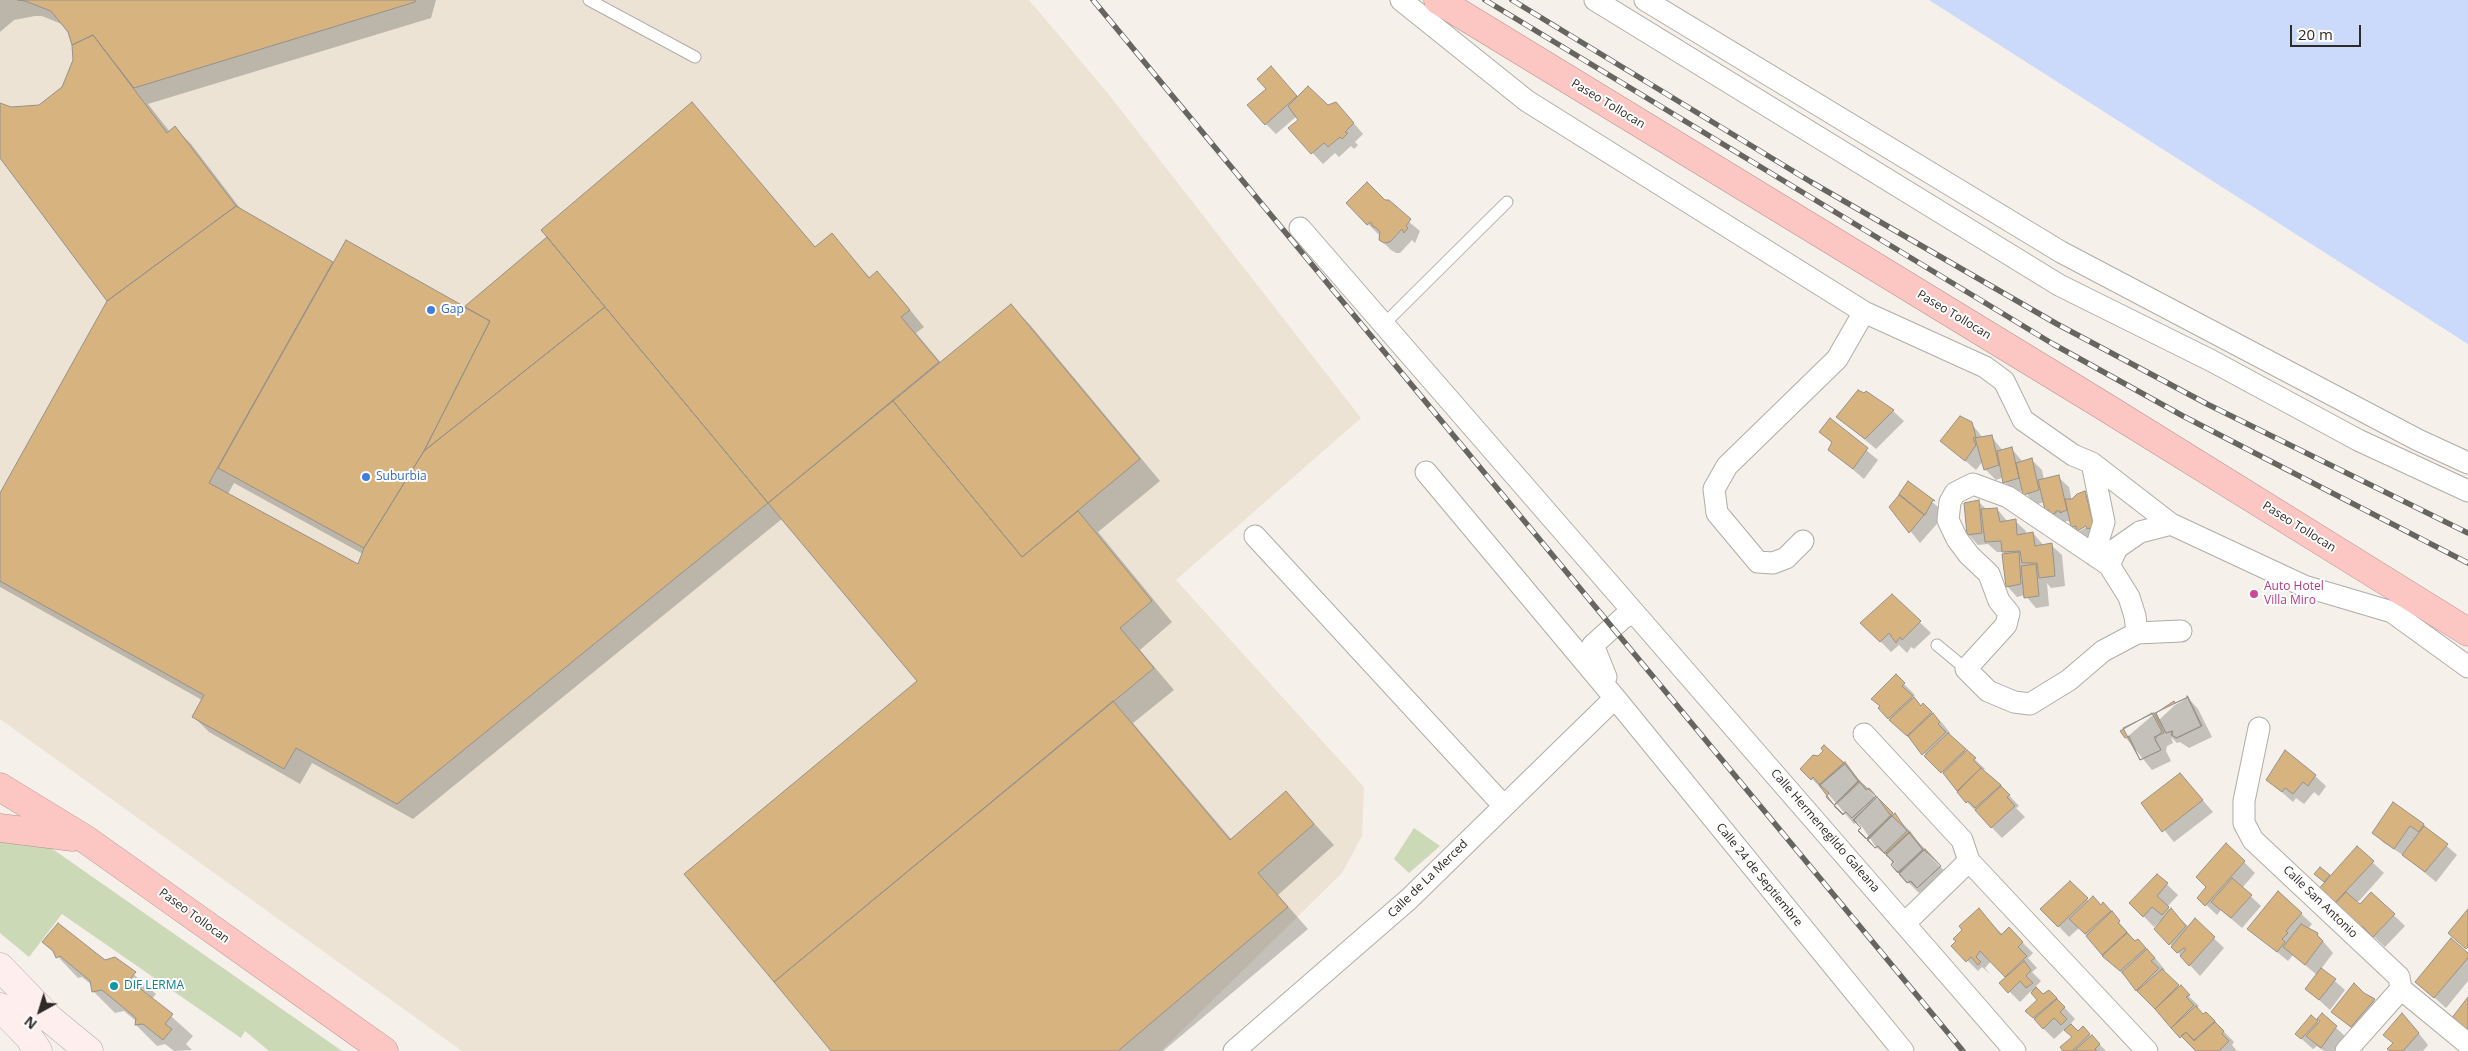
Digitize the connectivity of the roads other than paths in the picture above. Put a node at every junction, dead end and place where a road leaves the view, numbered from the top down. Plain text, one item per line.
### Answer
1 (589, 0) edge
2 (1401, 0) edge
3 (1438, 0) edge
4 (1595, 0) edge
5 (1645, 0) edge
6 (696, 57) dead end
7 (1507, 202) dead end
8 (1300, 228) dead end
9 (1864, 312) junction
10 (1383, 325) junction
11 (2092, 463) junction
12 (2468, 463) edge
13 (1426, 472) dead end
14 (2468, 491) edge
15 (2171, 524) junction
16 (1255, 536) dead end
17 (1803, 541) dead end
18 (2101, 560) junction
19 (1633, 613) junction
20 (2181, 631) dead end
21 (2468, 632) edge
22 (2136, 633) junction
23 (1937, 645) dead end
24 (2468, 667) edge
25 (1966, 669) junction
26 (1615, 698) junction
27 (2258, 728) dead end
28 (1864, 734) dead end
29 (0, 787) edge
30 (1503, 805) junction
31 (0, 828) edge
32 (85, 839) junction
33 (1969, 861) junction
34 (1905, 923) junction
35 (0, 966) edge
36 (2401, 989) junction
37 (0, 1007) edge
38 (50, 1019) junction
39 (34, 1044) edge
40 (2468, 1044) edge
41 (1240, 1049) edge
42 (89, 1051) edge
43 (384, 1051) edge
44 (1902, 1051) edge
45 (2014, 1051) edge
46 (2147, 1051) edge
47 (2346, 1051) edge

1 - 6 lane
2 - 9 street
3 - 21 highway, Paseo Tollocan
4 - 14 street
5 - 12 street
7 - 10 lane
8 - 10 street, Calle Hermenegildo Galeana
9 - 11 street
9 - 17 street
10 - 19 street, Calle Hermenegildo Galeana
11 - 15 street
11 - 18 street
13 - 26 street, Calle 24 de Septiembre
15 - 18 street
15 - 24 street
16 - 30 street
18 - 22 street
18 - 25 street
19 - 26 street
19 - 34 street, Calle Hermenegildo Galeana
20 - 22 street
22 - 25 street
23 - 25 lane
26 - 30 street, Calle de La Merced
26 - 44 street, Calle 24 de Septiembre
27 - 36 street, Calle San Antonio
28 - 33 street
29 - 32 highway, Paseo Tollocan
30 - 41 street, Calle de La Merced
31 - 32 highway
32 - 43 highway, Paseo Tollocan
33 - 34 street
33 - 46 street
34 - 45 street, Calle Hermenegildo Galeana
35 - 38 main road
36 - 40 street, Calle San Antonio
36 - 47 street
37 - 39 main road
38 - 39 main road
38 - 42 main road

